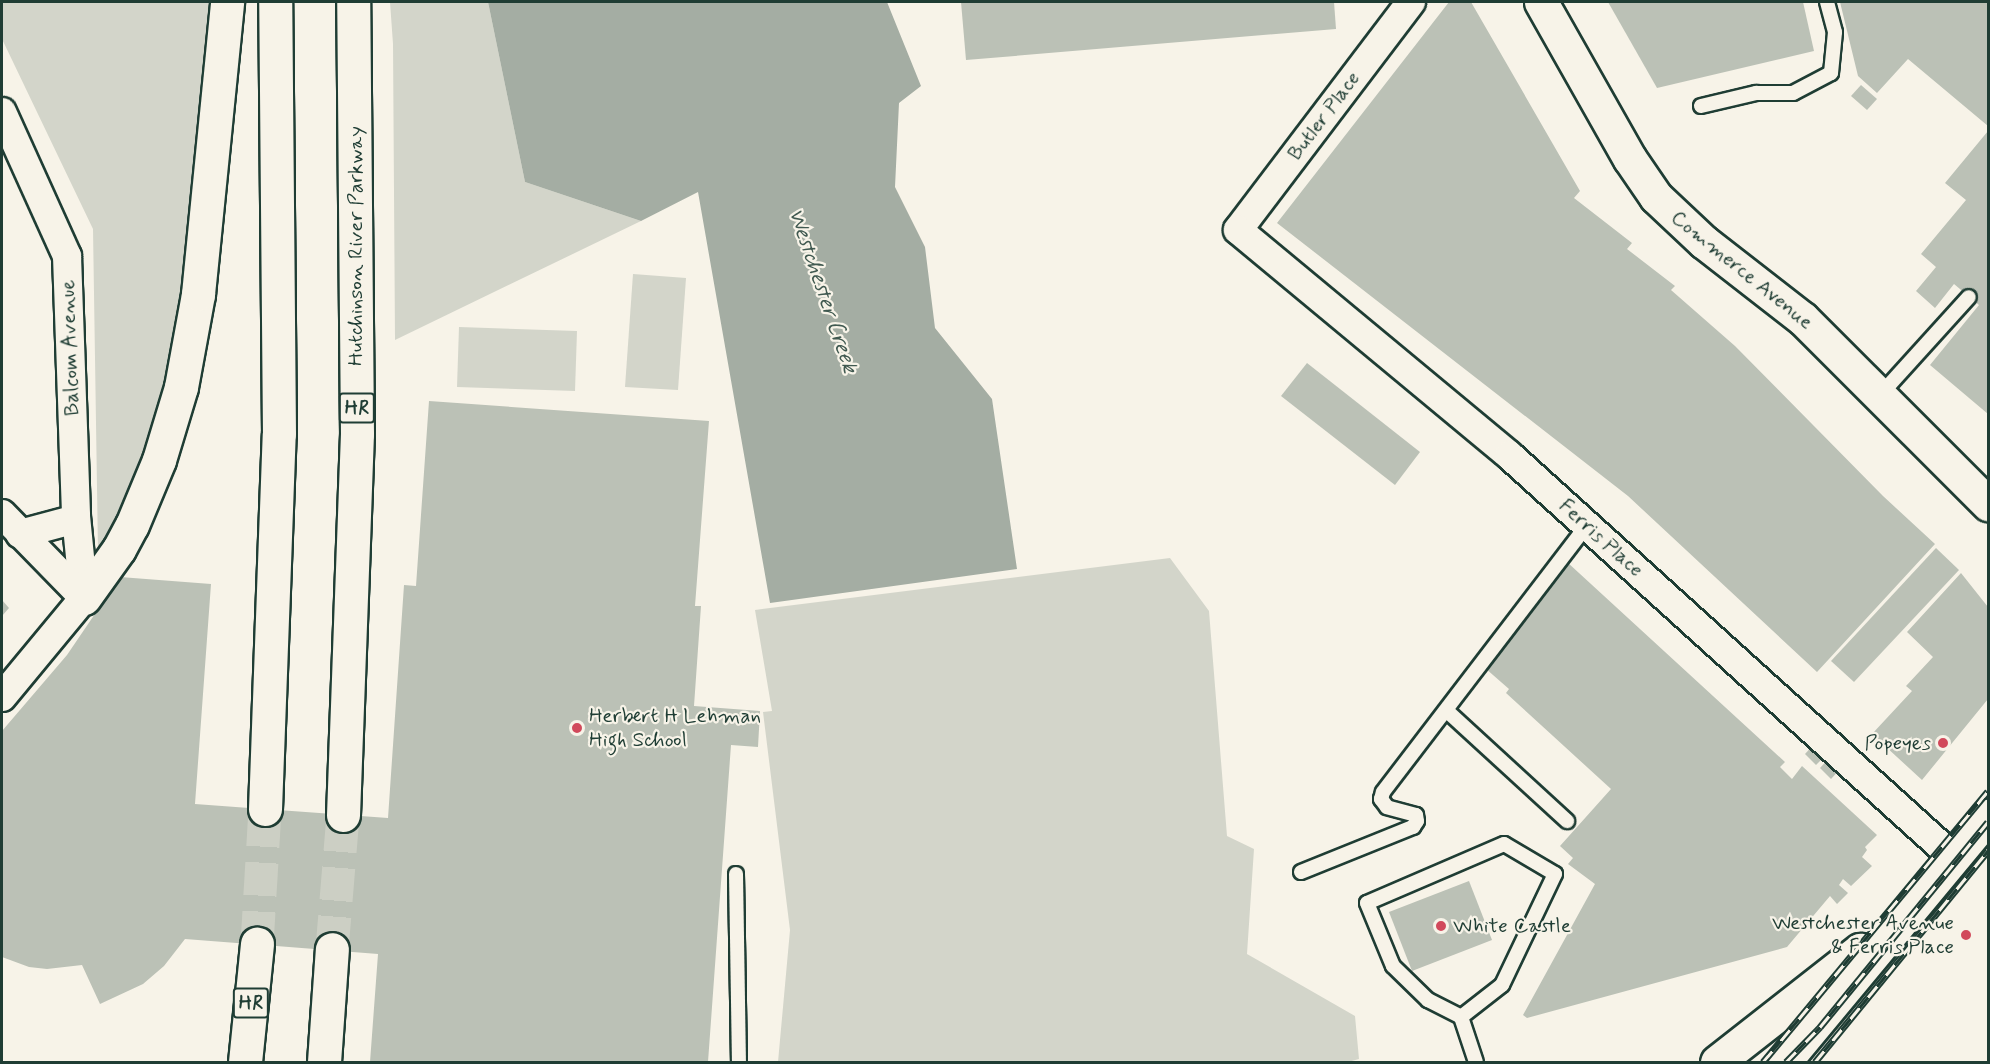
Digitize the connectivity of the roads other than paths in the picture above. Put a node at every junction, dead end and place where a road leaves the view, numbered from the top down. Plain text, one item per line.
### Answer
1 (227, 2) edge
2 (275, 2) edge
3 (353, 2) edge
4 (1411, 2) edge
5 (1541, 2) edge
6 (1827, 2) edge
7 (1701, 106) dead end
8 (2, 112) edge
9 (1238, 230) joint
10 (1969, 297) dead end
11 (1880, 395) junction
12 (1989, 504) edge
13 (76, 519) junction
14 (11, 524) edge
15 (1587, 525) junction
16 (84, 598) junction
17 (2, 697) edge
18 (1447, 711) junction
19 (265, 809) tunnel mouth
20 (343, 815) tunnel mouth
21 (1989, 816) edge
22 (1567, 821) dead end
23 (1954, 858) junction
24 (1301, 872) dead end
25 (736, 874) dead end
26 (1911, 909) junction
27 (257, 944) tunnel mouth
28 (332, 949) tunnel mouth
29 (1461, 1017) junction
30 (245, 1062) edge
31 (324, 1062) edge
32 (739, 1062) edge
33 (1476, 1062) edge
34 (1717, 1062) edge
35 (1784, 1062) edge

1 - 16 main road
2 - 19 main road
3 - 20 main road, Hutchinson River Parkway / HR
4 - 9 street, Butler Place
5 - 11 main road, Commerce Avenue
6 - 7 lane
8 - 13 street, Balcom Avenue
9 - 15 street, Ferris Place
10 - 11 lane
11 - 12 main road, Commerce Avenue
13 - 14 street
13 - 16 street, Balcom Avenue
14 - 16 street
15 - 18 lane
15 - 23 street, Ferris Place
16 - 17 street
18 - 22 lane
18 - 24 lane
21 - 23 main road
23 - 26 main road
25 - 32 lane
26 - 34 main road
26 - 35 main road
27 - 30 main road, HR
28 - 31 main road
29 - 29 lane
29 - 33 lane

